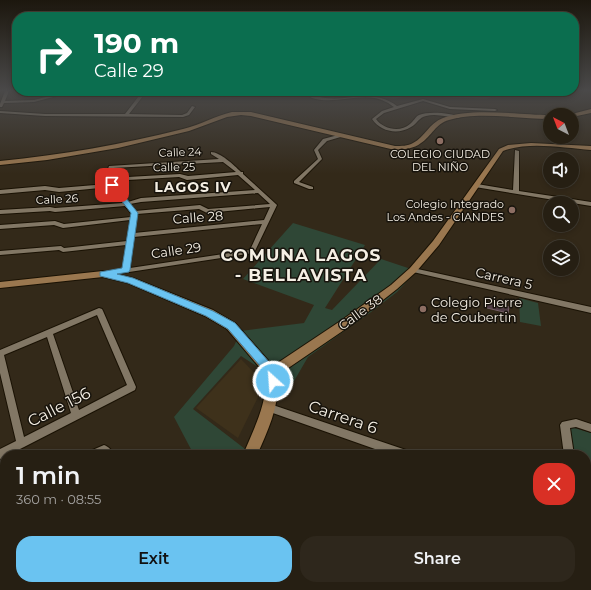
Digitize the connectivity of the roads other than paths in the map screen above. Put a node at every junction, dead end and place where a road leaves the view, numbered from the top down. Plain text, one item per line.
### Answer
1 (218, 119) edge
2 (270, 119) edge
3 (374, 119) edge
4 (417, 119) edge
5 (449, 119) edge
6 (322, 131) junction
7 (342, 135) junction
8 (325, 140) junction
9 (591, 148) edge
10 (517, 151) dead end
11 (213, 153) dead end
12 (226, 160) junction
13 (0, 163) edge
14 (241, 173) junction
15 (107, 180) junction
16 (112, 185) junction
17 (477, 186) junction
18 (311, 188) dead end
19 (259, 191) junction
20 (0, 192) edge
21 (516, 192) junction
22 (125, 204) junction
23 (591, 204) edge
24 (274, 205) junction
25 (0, 212) edge
26 (134, 216) junction
27 (266, 222) junction
28 (0, 227) edge
29 (132, 235) junction
30 (130, 243) junction
31 (0, 253) edge
32 (126, 270) junction
33 (413, 270) junction
34 (103, 274) junction
35 (0, 285) edge
36 (591, 310) edge
37 (48, 332) junction
38 (0, 354) edge
39 (272, 373) junction
40 (270, 408) junction
41 (76, 415) junction
42 (591, 428) edge
43 (21, 444) junction
44 (8, 450) edge
45 (252, 450) edge
46 (392, 450) edge
47 (568, 450) edge

1 - 13 street
2 - 6 street
3 - 4 street
5 - 7 street
6 - 7 street
6 - 8 street
7 - 8 street
8 - 18 street
9 - 17 street, Calle 38
10 - 21 street
11 - 12 street
12 - 14 street
12 - 15 street, Calle 24
14 - 15 street, Calle 25
14 - 19 street
15 - 16 street
16 - 20 street
16 - 22 street
17 - 21 street
17 - 33 street, Calle 38
19 - 22 street, Calle 26
19 - 24 street
21 - 23 street
22 - 25 street, Calle 26
22 - 26 street
24 - 26 street
24 - 27 street
26 - 28 street
26 - 29 street
27 - 29 street, Calle 28
27 - 32 street, Calle 29
29 - 30 street
30 - 31 street
30 - 32 street
32 - 34 street, Calle 29
33 - 36 street, Carrera 5
33 - 39 street, Calle 38
34 - 35 street
34 - 39 street
37 - 38 street
37 - 41 street
37 - 41 street, Calle 156
38 - 43 street
39 - 40 street
40 - 45 street
40 - 46 street, Carrera 6
41 - 43 street, Calle 156
42 - 47 street
43 - 44 street, Calle 156

